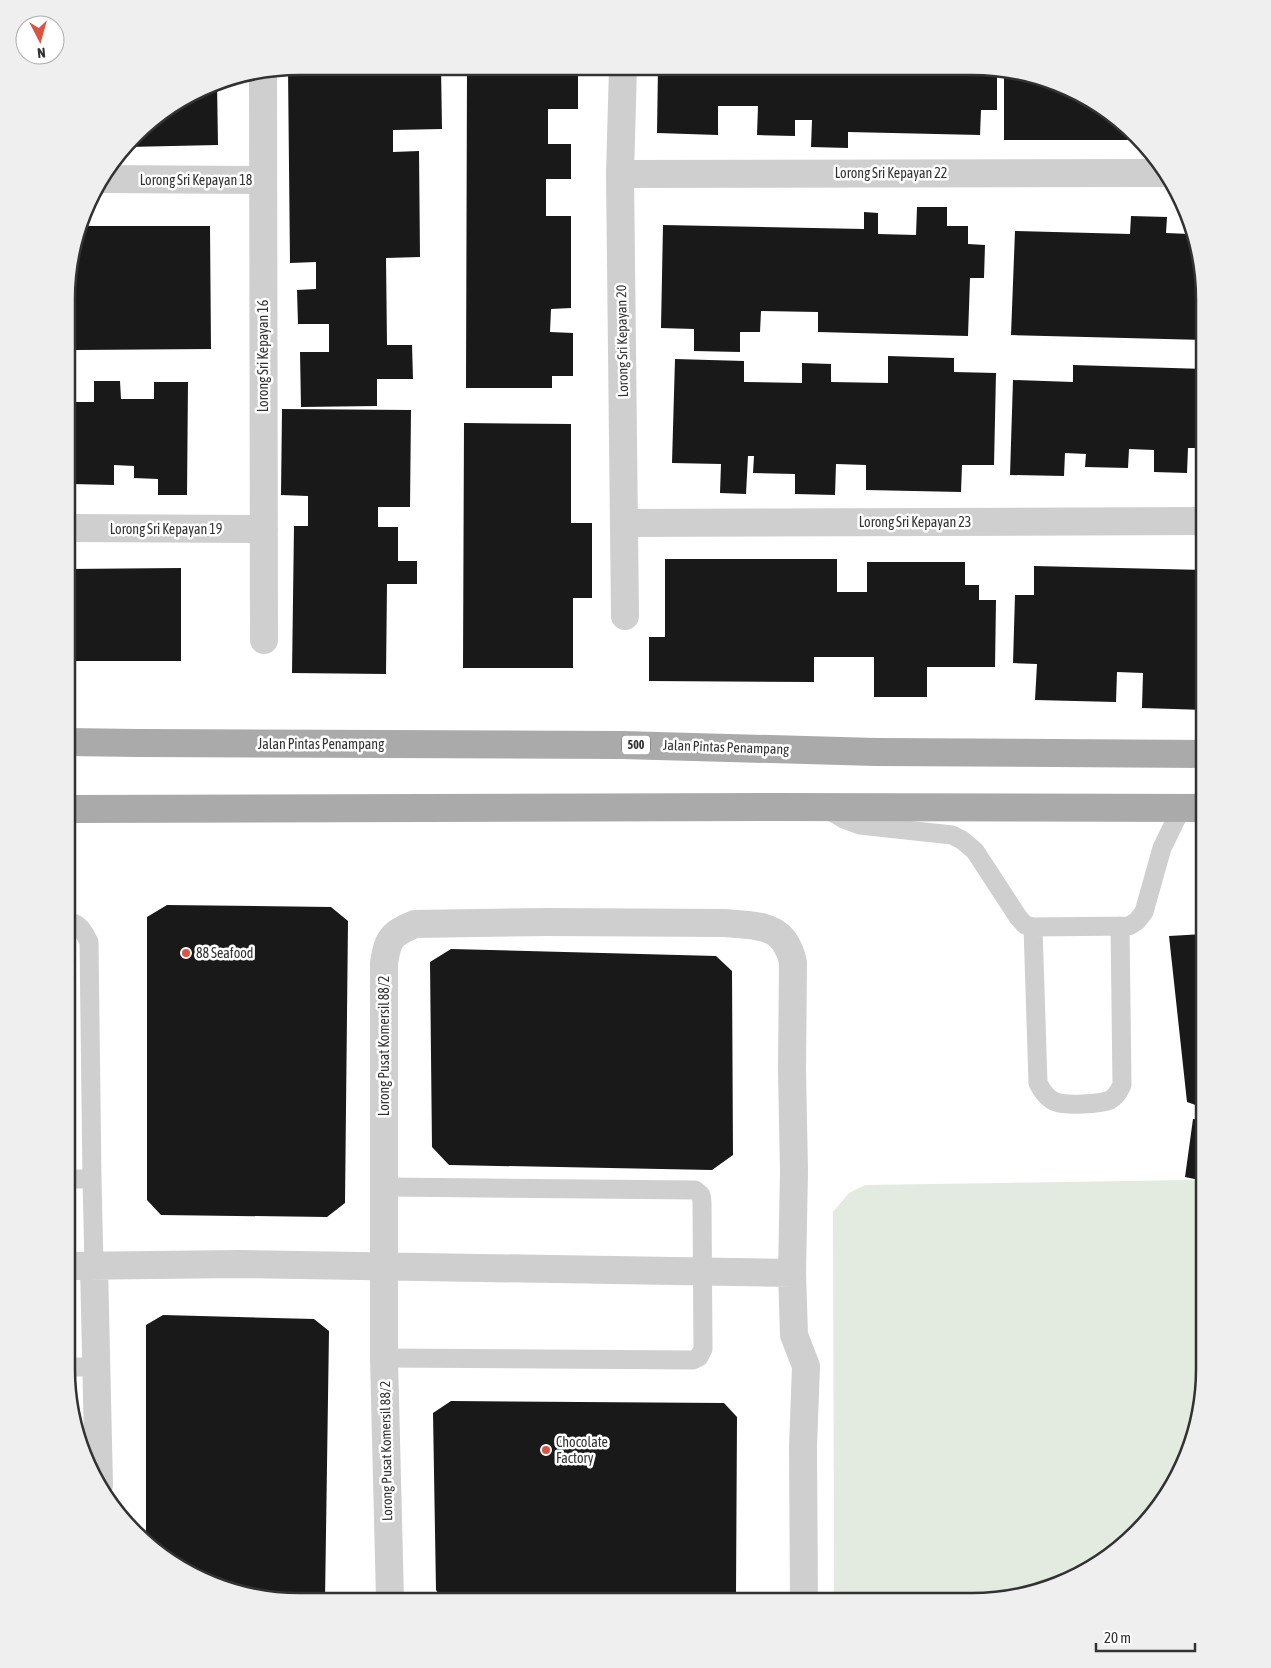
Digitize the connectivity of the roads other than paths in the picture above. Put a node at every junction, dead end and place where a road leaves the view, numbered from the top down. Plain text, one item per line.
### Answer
1 (623, 75) edge
2 (263, 78) edge
3 (1157, 173) edge
4 (620, 174) junction
5 (110, 179) edge
6 (262, 180) junction
7 (1196, 521) edge
8 (624, 523) junction
9 (75, 528) edge
10 (264, 529) junction
11 (625, 616) dead end
12 (264, 640) dead end
13 (75, 742) edge
14 (1196, 754) edge
15 (75, 808) edge
16 (826, 808) junction
17 (1193, 809) edge
18 (75, 923) edge
19 (1120, 926) junction
20 (1033, 927) junction
21 (75, 1179) edge
22 (92, 1179) junction
23 (385, 1187) junction
24 (75, 1266) edge
25 (94, 1266) junction
26 (385, 1266) junction
27 (703, 1271) junction
28 (792, 1273) junction
29 (384, 1358) junction
30 (75, 1367) edge
31 (97, 1367) junction
32 (99, 1469) edge
33 (390, 1593) edge
34 (804, 1593) edge

1 - 4 street, Lorong Sri Kepayan 20
2 - 6 street, Lorong Sri Kepayan 16
3 - 4 street, Lorong Sri Kepayan 22
4 - 8 street, Lorong Sri Kepayan 20
5 - 6 street, Lorong Sri Kepayan 18
6 - 10 street, Lorong Sri Kepayan 16
7 - 8 street, Lorong Sri Kepayan 23
8 - 11 street, Lorong Sri Kepayan 20
9 - 10 street, Lorong Sri Kepayan 19
10 - 12 street, Lorong Sri Kepayan 16
13 - 14 main road, Jalan Pintas Penampang / 500
15 - 16 main road
16 - 17 main road
16 - 20 lane
17 - 19 lane
18 - 22 lane
19 - 20 lane
19 - 20 lane
21 - 22 lane
22 - 25 lane
23 - 26 street, Lorong Pusat Komersil 88/2
23 - 27 lane
23 - 28 street, Lorong Pusat Komersil 88/2
24 - 25 street
25 - 26 street
25 - 31 street
26 - 27 street
26 - 29 street, Lorong Pusat Komersil 88/2
27 - 28 street
27 - 29 lane
28 - 34 street, Lorong Pusat Komersil 88/2
29 - 33 street, Lorong Pusat Komersil 88/2
30 - 31 lane
31 - 32 street

